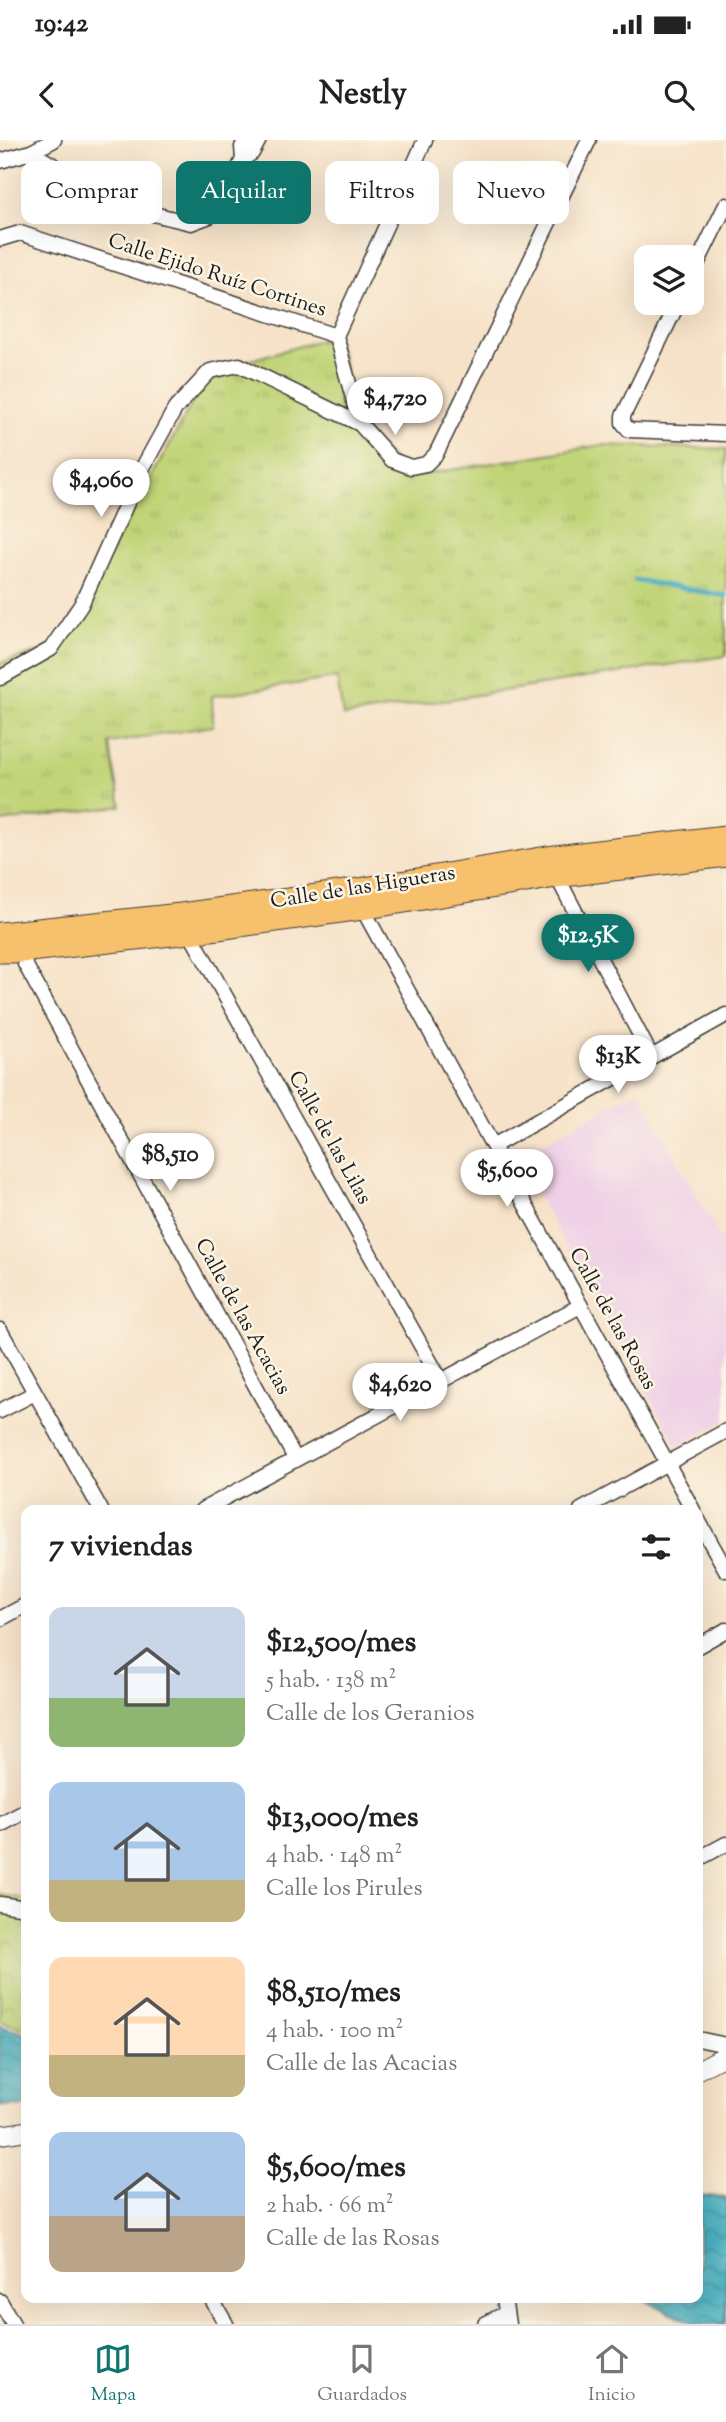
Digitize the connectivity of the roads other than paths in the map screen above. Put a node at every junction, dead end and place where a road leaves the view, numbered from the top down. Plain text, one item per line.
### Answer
1 (54, 140) edge
2 (246, 140) edge
3 (259, 140) edge
4 (425, 140) edge
5 (589, 140) edge
6 (31, 152) junction
7 (243, 159) junction
8 (0, 161) edge
9 (726, 205) edge
10 (0, 239) edge
11 (704, 250) edge
12 (672, 315) edge
13 (336, 337) junction
14 (360, 424) junction
15 (726, 434) edge
16 (0, 678) edge
17 (726, 837) edge
18 (726, 855) edge
19 (552, 867) junction
20 (357, 899) junction
21 (185, 924) junction
22 (10, 942) edge
23 (726, 1014) edge
24 (651, 1056) junction
25 (493, 1146) junction
26 (580, 1306) junction
27 (0, 1330) edge
28 (441, 1381) junction
29 (35, 1392) junction
30 (0, 1411) edge
31 (726, 1431) edge
32 (296, 1460) junction
33 (667, 1463) junction
34 (98, 1505) edge
35 (211, 1505) edge
36 (590, 1505) edge
37 (690, 1505) edge
38 (703, 1529) edge
39 (726, 1570) edge
40 (21, 1608) edge
41 (0, 1619) edge
42 (726, 1630) edge
43 (703, 1643) edge
44 (21, 1814) edge
45 (0, 1825) edge
46 (726, 1844) edge
47 (703, 1856) edge
48 (0, 1904) edge
49 (21, 1907) edge
50 (703, 2040) edge
51 (726, 2045) edge
52 (726, 2055) edge
53 (703, 2067) edge
54 (21, 2133) edge
55 (0, 2135) edge
56 (0, 2301) edge
57 (214, 2303) edge
58 (506, 2311) edge
59 (13, 2324) edge
60 (226, 2324) edge
61 (485, 2324) edge

1 - 6 street
2 - 7 street
3 - 7 street
4 - 13 street
5 - 14 street, Calle Ejido Ruíz Cortines
6 - 7 street
6 - 8 street
9 - 11 street
10 - 13 street, Calle Ejido Ruíz Cortines
12 - 15 street
13 - 14 street, Calle Ejido Ruíz Cortines
14 - 16 street
17 - 19 main road, Calle de las Higueras
18 - 19 main road, Calle de las Higueras
19 - 20 main road, Calle de las Higueras
19 - 24 street
20 - 21 main road, Calle de las Higueras
20 - 25 street, Calle de las Rosas
21 - 22 main road, Calle de las Higueras
21 - 28 street, Calle de las Lilas
22 - 32 street, Calle de las Acacias
23 - 24 street
24 - 25 street
25 - 26 street, Calle de las Rosas
26 - 28 street
26 - 33 street, Calle de las Rosas
27 - 29 street
28 - 32 street
29 - 30 street
29 - 34 street
31 - 33 street
32 - 35 street
33 - 36 street
33 - 37 street, Calle de las Rosas
38 - 39 street
40 - 41 street
42 - 43 street
44 - 45 street
46 - 47 street
48 - 49 street
50 - 51 street
52 - 53 street
54 - 55 street
56 - 59 street
57 - 60 street
58 - 61 street

